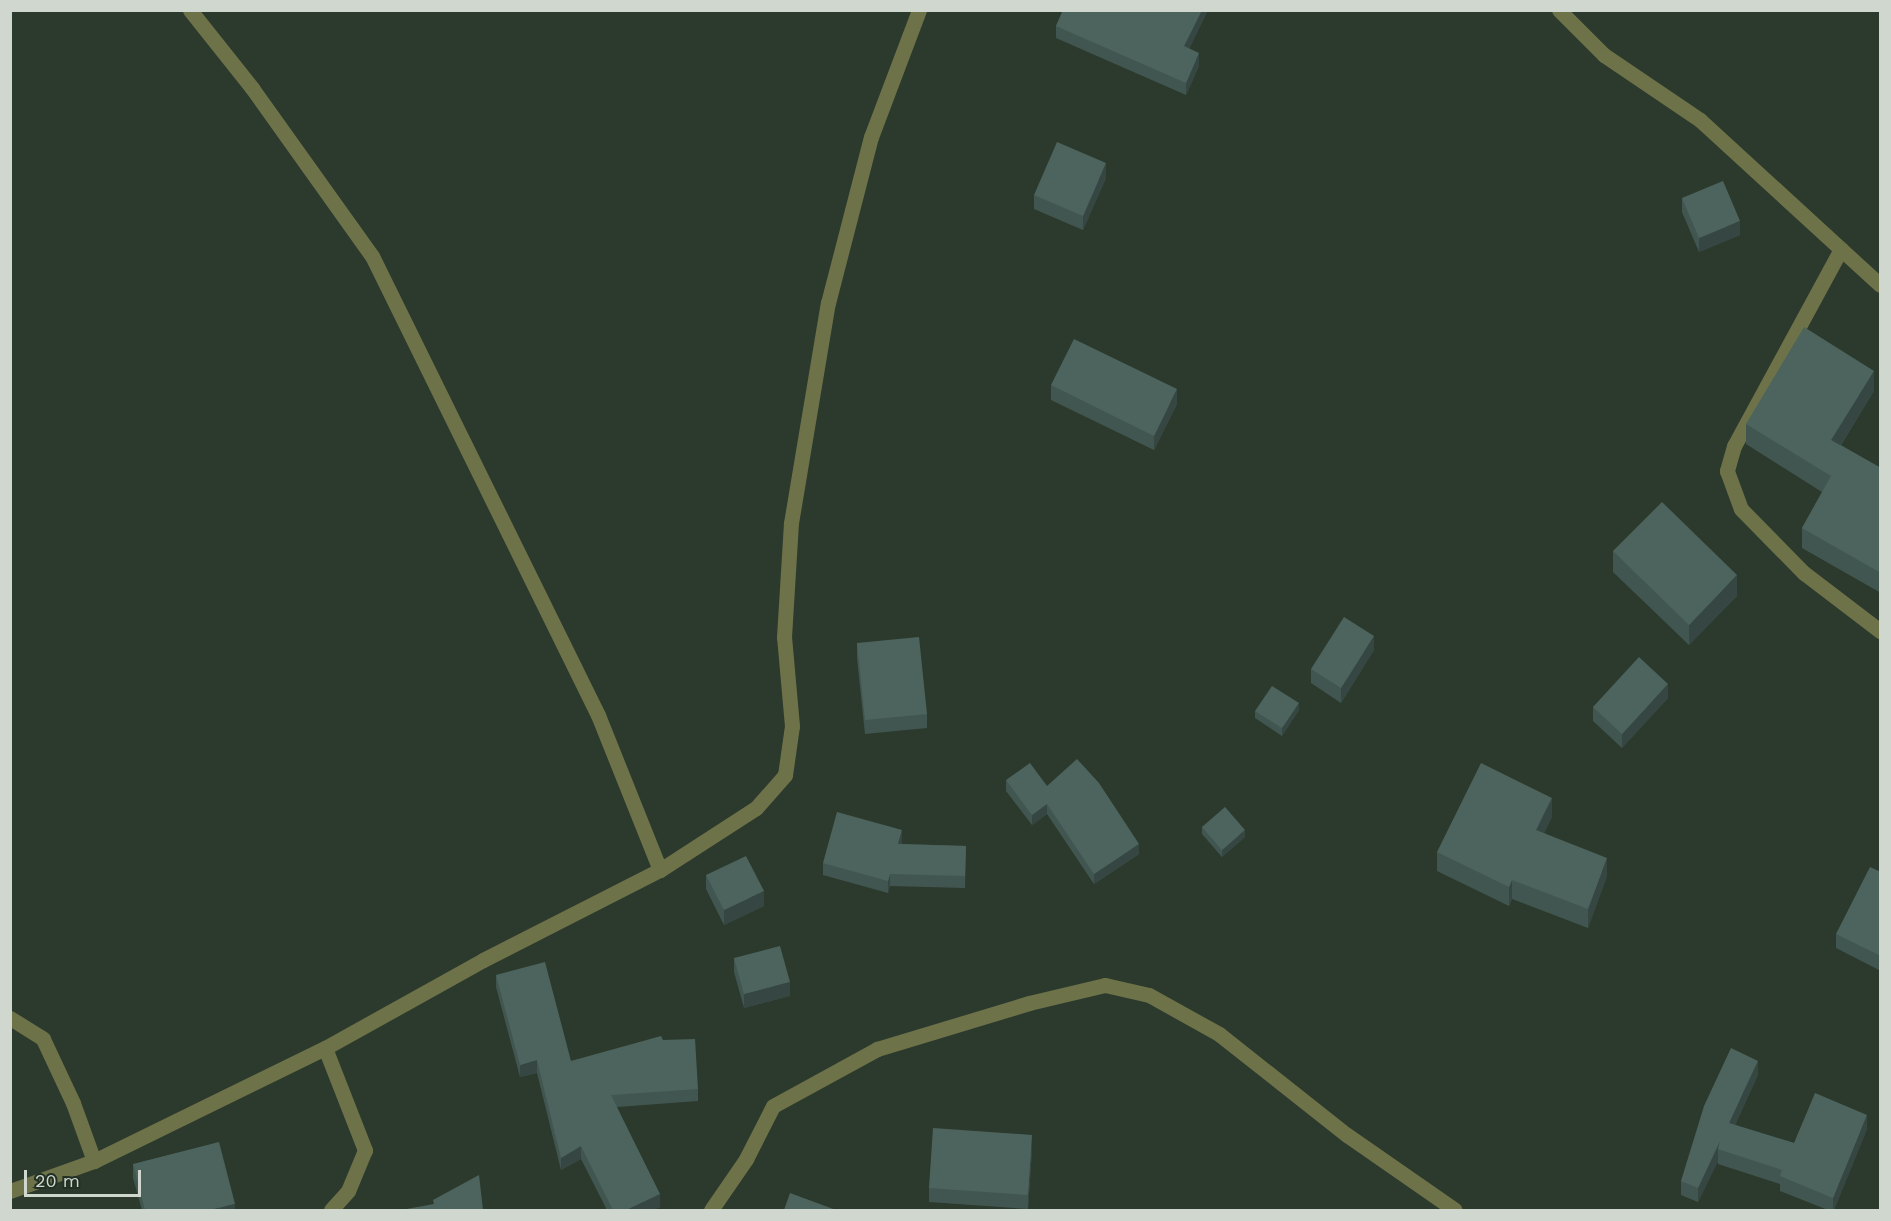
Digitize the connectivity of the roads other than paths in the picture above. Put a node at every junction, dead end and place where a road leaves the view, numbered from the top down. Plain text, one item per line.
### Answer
1 (190, 10) edge
2 (919, 10) edge
3 (1559, 10) edge
4 (1841, 249) junction
5 (1881, 285) edge
6 (1881, 631) edge
7 (660, 870) junction
8 (10, 1018) edge
9 (325, 1048) junction
10 (94, 1161) junction
11 (10, 1191) edge
12 (331, 1210) edge
13 (711, 1210) edge
14 (1455, 1210) edge

1 - 7 street
2 - 7 street
3 - 4 street
4 - 5 street
4 - 6 street
7 - 9 street
8 - 10 street
9 - 10 street
9 - 12 street
10 - 11 street
13 - 14 street

